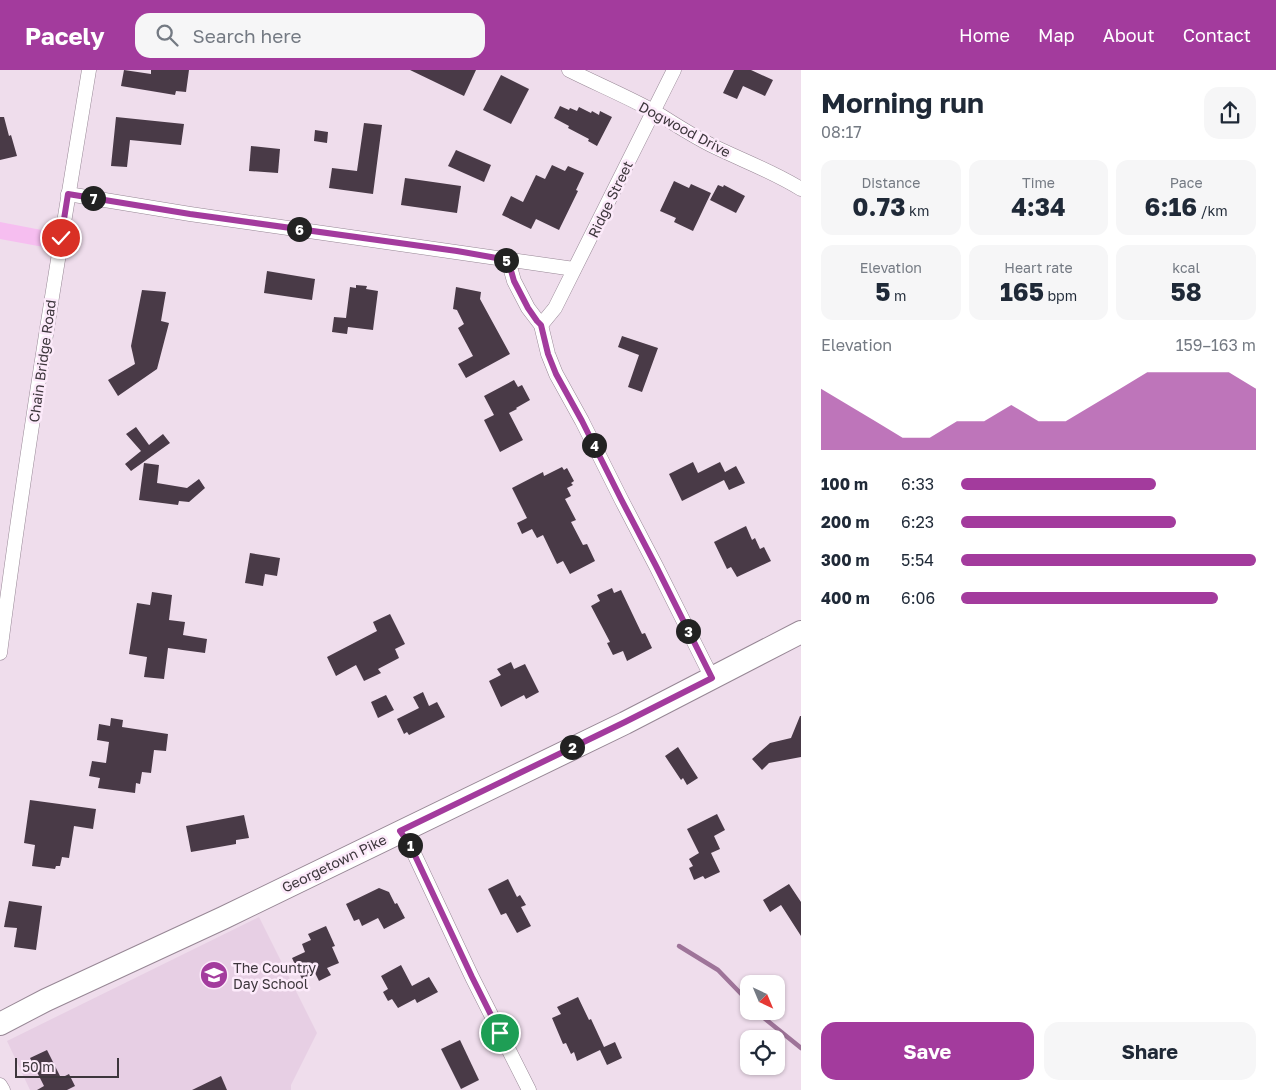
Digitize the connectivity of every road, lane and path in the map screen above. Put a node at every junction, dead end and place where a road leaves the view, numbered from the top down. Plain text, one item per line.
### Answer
1 (89, 70) edge
2 (569, 70) edge
3 (674, 70) edge
4 (654, 112) junction
5 (801, 188) edge
6 (68, 194) junction
7 (508, 260) junction
8 (574, 269) junction
9 (541, 325) junction
10 (4, 594) edge
11 (801, 632) edge
12 (0, 653) edge
13 (712, 678) junction
14 (400, 831) junction
15 (0, 1024) edge
16 (0, 1085) edge
17 (3, 1090) edge
18 (529, 1090) edge

1 - 6 street, Chain Bridge Road
2 - 4 street, Dogwood Drive
3 - 4 street, Ridge Street
4 - 5 street, Dogwood Drive
4 - 8 street, Ridge Street
6 - 7 street
6 - 10 street, Chain Bridge Road
7 - 8 street
7 - 9 street
8 - 9 street, Ridge Street
9 - 13 street
10 - 12 street, Chain Bridge Road
11 - 13 main road, Georgetown Pike
13 - 14 main road, Georgetown Pike
14 - 15 main road, Georgetown Pike
14 - 18 street
16 - 17 street

